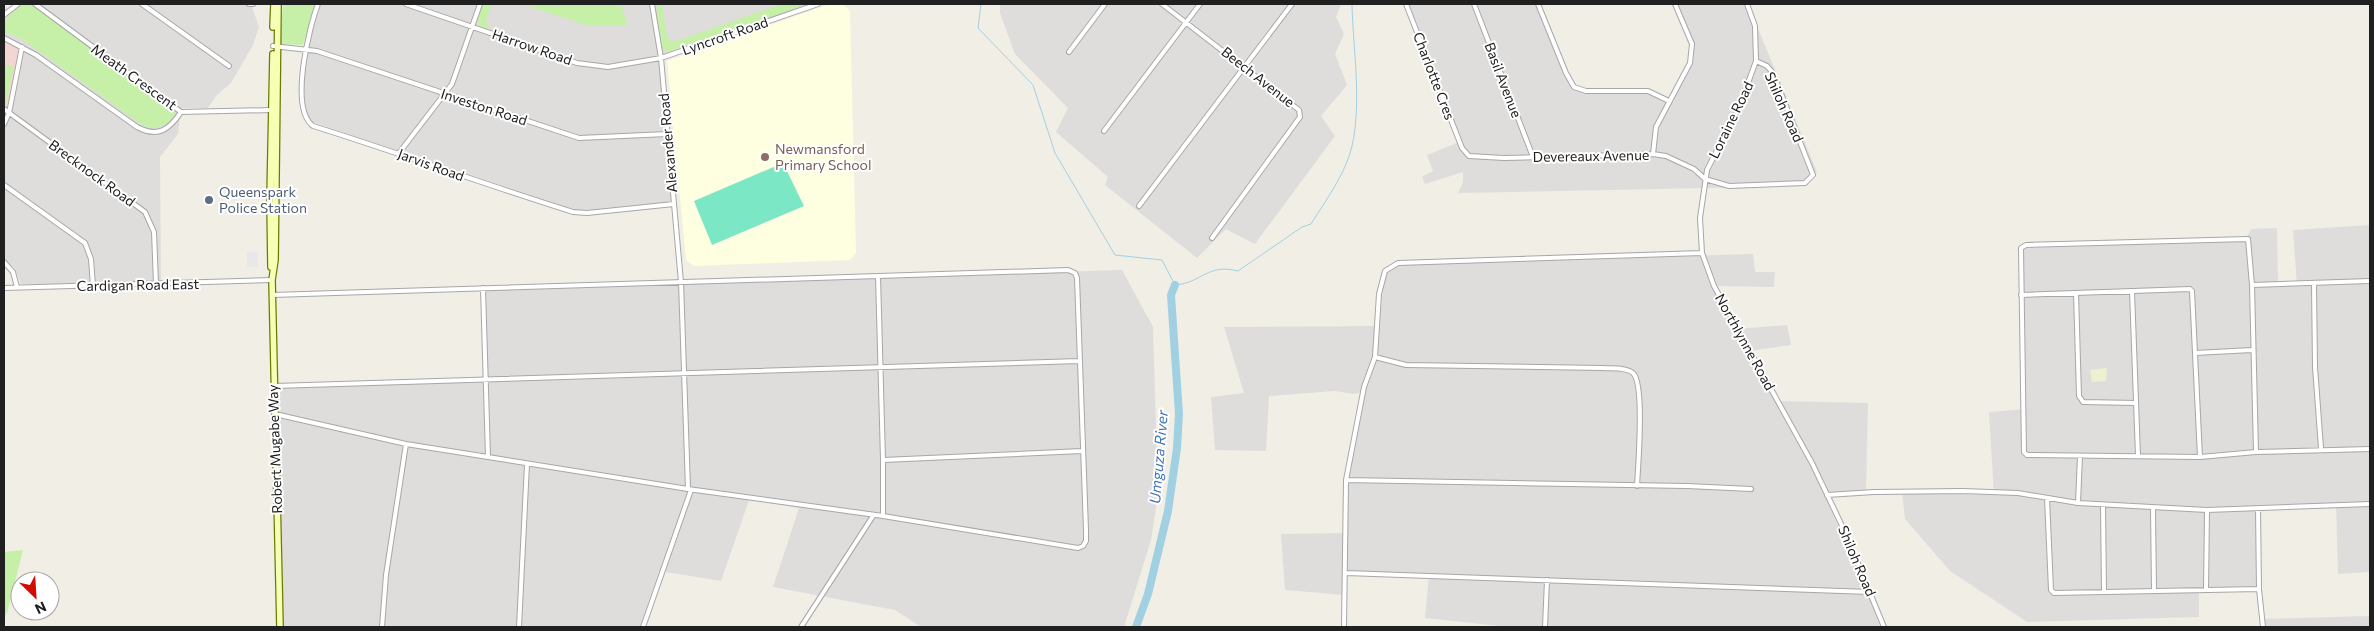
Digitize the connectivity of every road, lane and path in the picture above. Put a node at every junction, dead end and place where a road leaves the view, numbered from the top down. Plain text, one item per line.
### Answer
1 (18, 4) edge
2 (35, 4) edge
3 (142, 4) edge
4 (274, 4) edge
5 (278, 4) edge
6 (318, 4) edge
7 (406, 4) edge
8 (480, 4) edge
9 (652, 4) edge
10 (818, 4) edge
11 (1105, 4) edge
12 (1162, 4) edge
13 (1200, 4) edge
14 (1292, 4) edge
15 (1406, 4) edge
16 (1474, 4) edge
17 (1538, 4) edge
18 (1675, 4) edge
19 (1747, 4) edge
20 (4, 8) edge
21 (9, 10) junction
22 (4, 15) edge
23 (1187, 22) junction
24 (472, 27) junction
25 (4, 38) edge
26 (275, 46) junction
27 (22, 47) junction
28 (306, 48) junction
29 (1069, 52) dead end
30 (661, 58) junction
31 (1756, 61) junction
32 (229, 66) dead end
33 (1246, 68) junction
34 (446, 94) junction
35 (1670, 102) junction
36 (4, 109) edge
37 (274, 110) junction
38 (180, 112) junction
39 (9, 113) junction
40 (4, 124) edge
41 (1104, 131) dead end
42 (667, 134) junction
43 (1462, 148) joint
44 (399, 153) junction
45 (1653, 154) junction
46 (1532, 157) junction
47 (1705, 180) junction
48 (1805, 183) joint
49 (4, 185) edge
50 (674, 204) junction
51 (1139, 206) dead end
52 (1212, 238) dead end
53 (1702, 253) junction
54 (4, 262) edge
55 (878, 276) junction
56 (272, 280) junction
57 (681, 282) junction
58 (2370, 282) edge
59 (156, 283) junction
60 (2314, 284) junction
61 (2252, 285) junction
62 (93, 286) junction
63 (16, 287) junction
64 (4, 288) edge
65 (483, 288) junction
66 (2132, 291) junction
67 (2076, 293) junction
68 (272, 294) junction
69 (2021, 295) junction
70 (2252, 350) junction
71 (2196, 353) junction
72 (1375, 357) junction
73 (1079, 361) junction
74 (881, 368) junction
75 (684, 373) junction
76 (485, 379) junction
77 (273, 386) junction
78 (2136, 403) junction
79 (274, 414) junction
80 (406, 444) junction
81 (2321, 448) junction
82 (2370, 448) edge
83 (1082, 451) junction
84 (2256, 452) junction
85 (2080, 456) junction
86 (2138, 456) junction
87 (2200, 457) junction
88 (488, 458) junction
89 (883, 460) junction
90 (527, 464) junction
91 (1346, 480) junction
92 (1637, 486) junction
93 (689, 489) junction
94 (1750, 489) dead end
95 (1828, 495) junction
96 (2047, 498) junction
97 (2078, 503) junction
98 (2370, 504) edge
99 (2103, 505) junction
100 (2153, 509) junction
101 (2258, 509) junction
102 (2207, 510) junction
103 (873, 516) junction
104 (883, 516) junction
105 (1346, 573) junction
106 (1547, 580) junction
107 (2259, 589) junction
108 (2206, 590) junction
109 (2154, 591) junction
110 (1870, 592) junction
111 (2104, 592) junction
112 (280, 627) edge
113 (382, 627) edge
114 (519, 627) edge
115 (643, 627) edge
116 (801, 627) edge
117 (1344, 627) edge
118 (1545, 627) edge
119 (1884, 627) edge
120 (2263, 627) edge

1 - 21 street
2 - 38 street, Meath Crescent
3 - 32 street
4 - 26 main road, Robert Mugabe Way
5 - 26 main road, Robert Mugabe Way
6 - 28 street, Jarvis Road
7 - 24 street, Harrow Road
8 - 24 street
9 - 30 street, Alexander Road
10 - 30 street, Lyncroft Road
11 - 29 street
12 - 23 street, Beech Avenue
13 - 23 street
14 - 33 street
15 - 43 street, Charlotte Cres
16 - 46 street, Basil Avenue
17 - 35 street
18 - 35 street
19 - 31 street, Shiloh Road
20 - 21 street
21 - 22 street
23 - 33 street, Beech Avenue
23 - 41 street
24 - 30 street, Harrow Road
24 - 34 street
25 - 27 street, Meath Crescent
26 - 28 street, Investon Road
26 - 37 main road, Robert Mugabe Way
27 - 38 street, Meath Crescent
27 - 39 street
28 - 34 street, Investon Road
28 - 44 street, Jarvis Road
30 - 42 street, Alexander Road
31 - 47 street, Loraine Road
31 - 48 street, Shiloh Road
33 - 51 street
33 - 52 street, Beech Avenue
34 - 42 street, Investon Road
34 - 44 street
35 - 45 street
36 - 39 street, Brecknock Road
37 - 38 street
37 - 56 main road, Robert Mugabe Way
39 - 40 street
39 - 59 street, Brecknock Road
42 - 50 street, Alexander Road
43 - 46 street, Devereaux Avenue
44 - 50 street, Jarvis Road
45 - 46 street, Devereaux Avenue
45 - 47 street, Devereaux Avenue
47 - 48 street, Devereaux Avenue
47 - 53 street, Northlynne Road
49 - 62 street
50 - 57 street, Alexander Road
53 - 72 street
53 - 95 street, Northlynne Road
54 - 63 street
55 - 57 street
55 - 73 street
55 - 74 street
56 - 59 street, Cardigan Road East
56 - 68 main road, Robert Mugabe Way
57 - 65 street
57 - 75 street, Alexander Road
58 - 60 street
59 - 62 street, Cardigan Road East
60 - 61 street
60 - 81 street
61 - 69 street
61 - 70 street
62 - 63 street, Cardigan Road East
63 - 64 street, Cardigan Road East
65 - 68 street
65 - 76 street
66 - 67 street
66 - 71 street
66 - 78 street
67 - 69 street
67 - 78 street
68 - 77 main road, Robert Mugabe Way
69 - 85 street
70 - 71 street
70 - 84 street
71 - 87 street
72 - 91 street
72 - 92 street
73 - 74 street
73 - 83 street
74 - 75 street
74 - 89 street
75 - 76 street
75 - 93 street, Alexander Road
76 - 77 street
76 - 88 street
77 - 79 main road, Robert Mugabe Way
78 - 86 street
79 - 80 street
79 - 112 main road, Robert Mugabe Way
80 - 88 street
80 - 113 street
81 - 82 street
81 - 84 street
83 - 89 street
83 - 104 street
84 - 87 street
85 - 86 street
85 - 97 street
86 - 87 street
88 - 90 street
89 - 104 street
90 - 93 street
90 - 114 street
91 - 92 street
91 - 105 street
92 - 94 street
93 - 103 street
93 - 115 street
95 - 96 street
95 - 110 street, Shiloh Road
96 - 97 street
96 - 111 street
97 - 99 street
98 - 101 street
99 - 100 street
99 - 111 street
100 - 102 street
100 - 109 street
101 - 102 street
101 - 107 street
102 - 108 street
103 - 104 street
103 - 116 street
105 - 106 street
105 - 117 street
106 - 110 street
106 - 118 street
107 - 108 street
107 - 120 street
108 - 109 street
109 - 111 street
110 - 119 street, Shiloh Road

